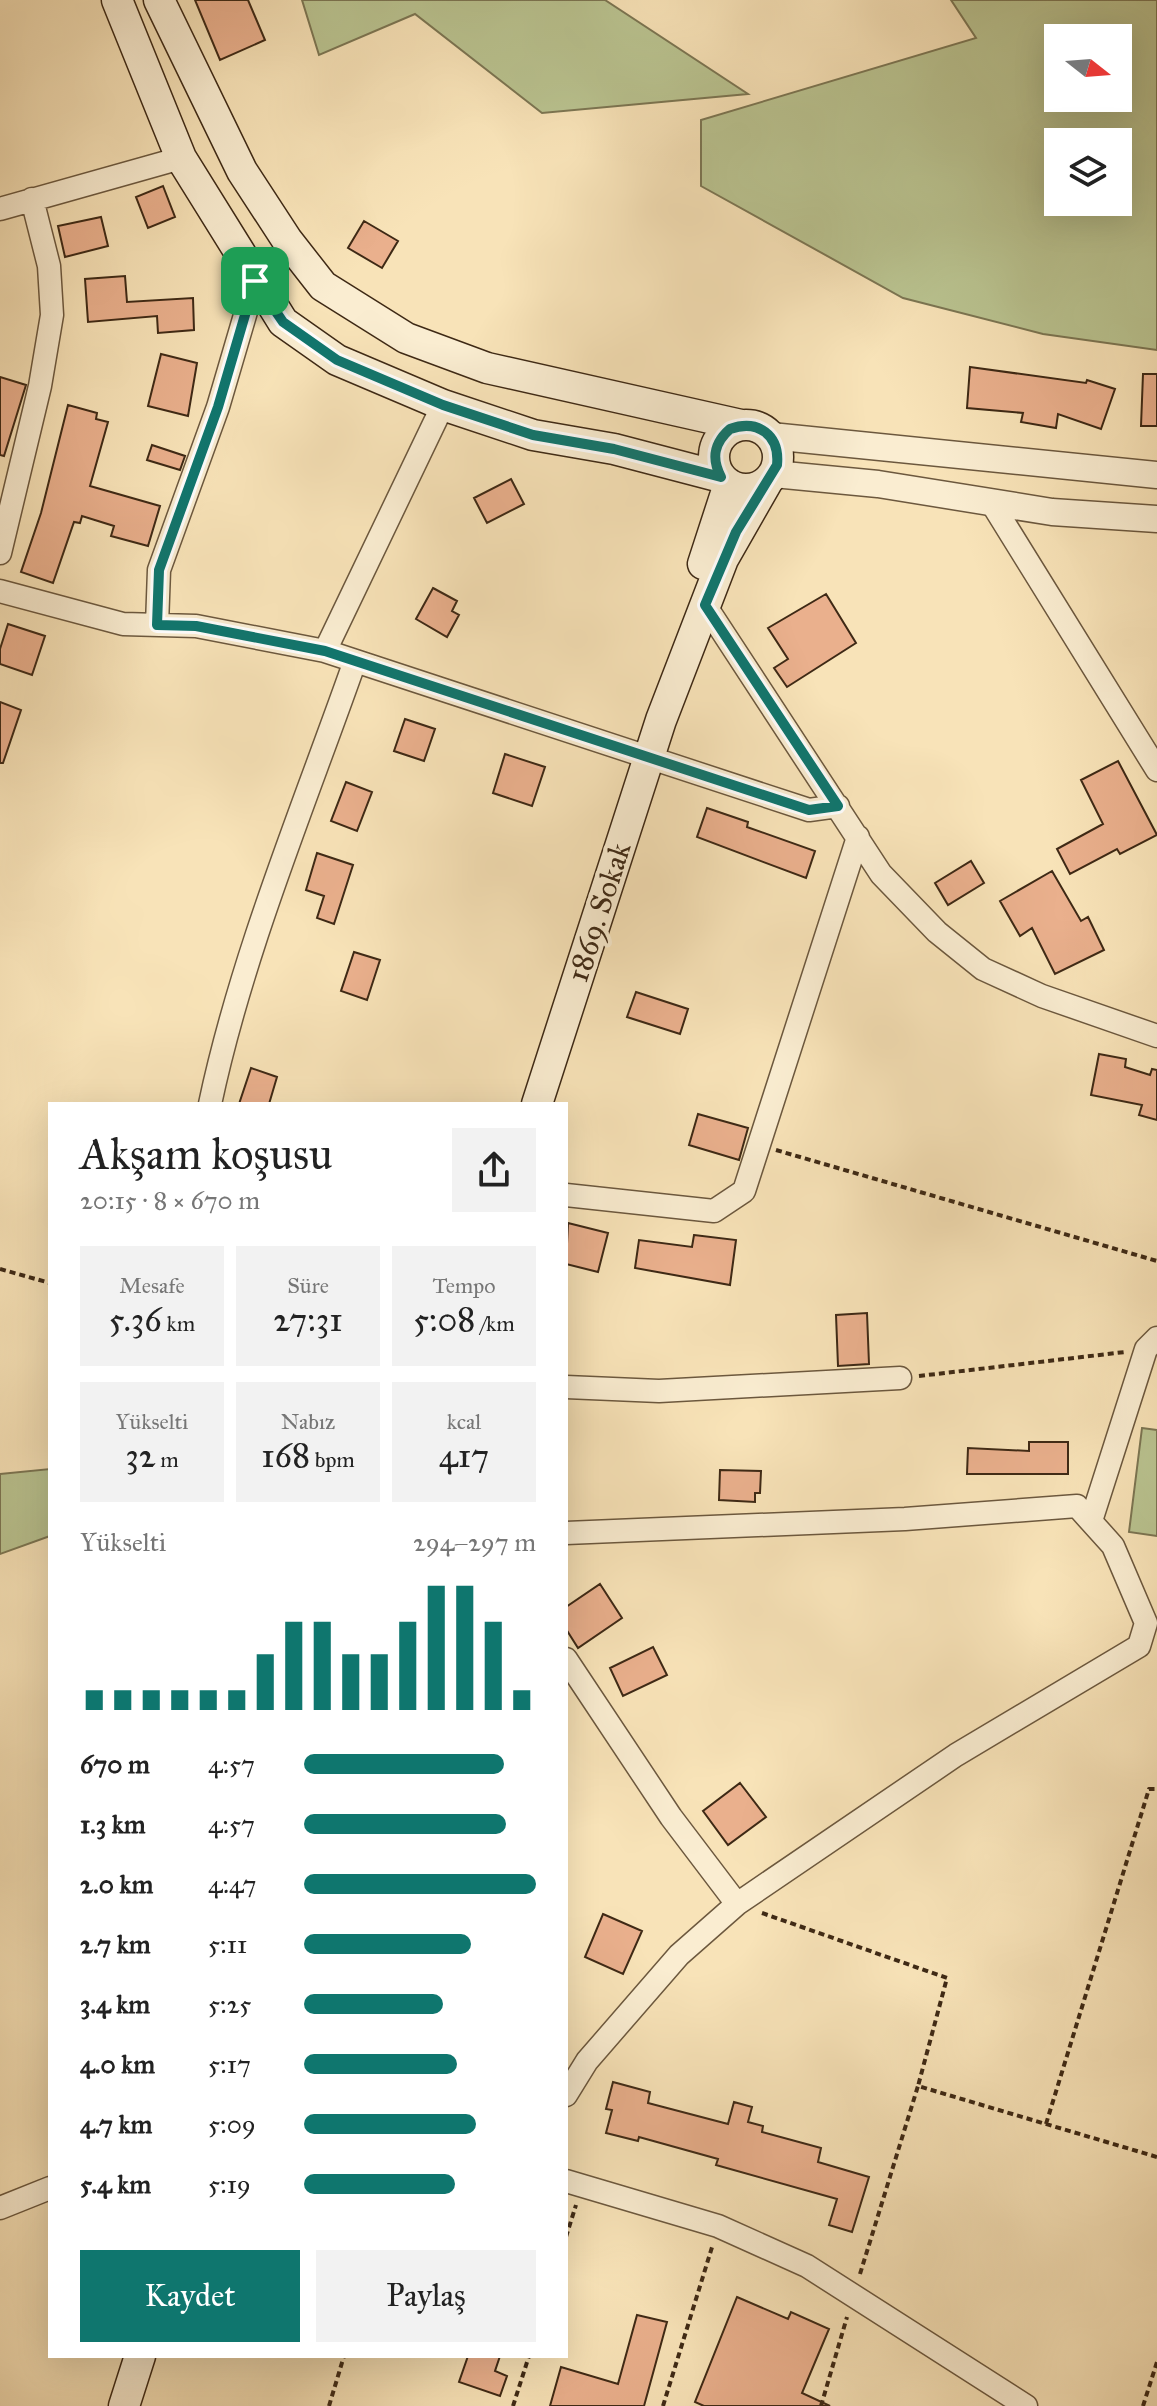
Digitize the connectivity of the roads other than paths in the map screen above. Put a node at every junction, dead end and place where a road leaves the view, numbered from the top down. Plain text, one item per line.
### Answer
1 (117, 0) edge
2 (159, 0) edge
3 (181, 158) junction
4 (32, 199) junction
5 (1, 205) edge
6 (255, 281) junction
7 (443, 405) junction
8 (741, 425) junction
9 (771, 436) junction
10 (666, 463) junction
11 (1157, 475) edge
12 (770, 478) junction
13 (725, 481) junction
14 (991, 502) junction
15 (1157, 519) edge
16 (712, 536) junction
17 (0, 553) edge
18 (0, 591) edge
19 (705, 605) junction
20 (157, 625) junction
21 (325, 651) junction
22 (355, 661) junction
23 (661, 720) junction
24 (649, 755) junction
25 (1157, 770) edge
26 (838, 806) junction
27 (858, 837) junction
28 (1157, 1036) edge
29 (210, 1102) edge
30 (538, 1102) edge
31 (568, 1195) edge
32 (1152, 1344) edge
33 (900, 1378) road end
34 (568, 1387) edge
35 (1091, 1521) junction
36 (568, 1533) edge
37 (568, 1662) edge
38 (737, 1904) junction
39 (568, 2092) edge
40 (574, 2183) edge
41 (48, 2189) edge
42 (0, 2208) edge
43 (139, 2358) edge
44 (124, 2406) edge
45 (1026, 2406) edge

1 - 3 main road
2 - 8 main road
3 - 4 street
3 - 6 main road
4 - 5 street
4 - 17 street
6 - 7 main road
6 - 20 street
7 - 10 main road
7 - 21 street
8 - 9 main road
8 - 13 main road
9 - 11 street
9 - 12 main road
10 - 13 main road
10 - 16 main road
12 - 13 main road
12 - 14 street
12 - 19 main road, 1869. Sokak
13 - 16 main road, 1869. Sokak
14 - 15 street
14 - 25 street
16 - 23 main road, 1869. Sokak
18 - 20 street
19 - 23 main road, 1869. Sokak
19 - 26 street
20 - 21 street
21 - 22 street
22 - 24 street
22 - 29 street
23 - 24 main road, 1869. Sokak
24 - 26 street
24 - 30 main road, 1869. Sokak
26 - 27 street
27 - 28 street
27 - 31 street
32 - 35 street
33 - 34 street
35 - 36 street
35 - 38 street
37 - 38 street
38 - 39 street
40 - 45 street
41 - 42 street
43 - 44 main road

